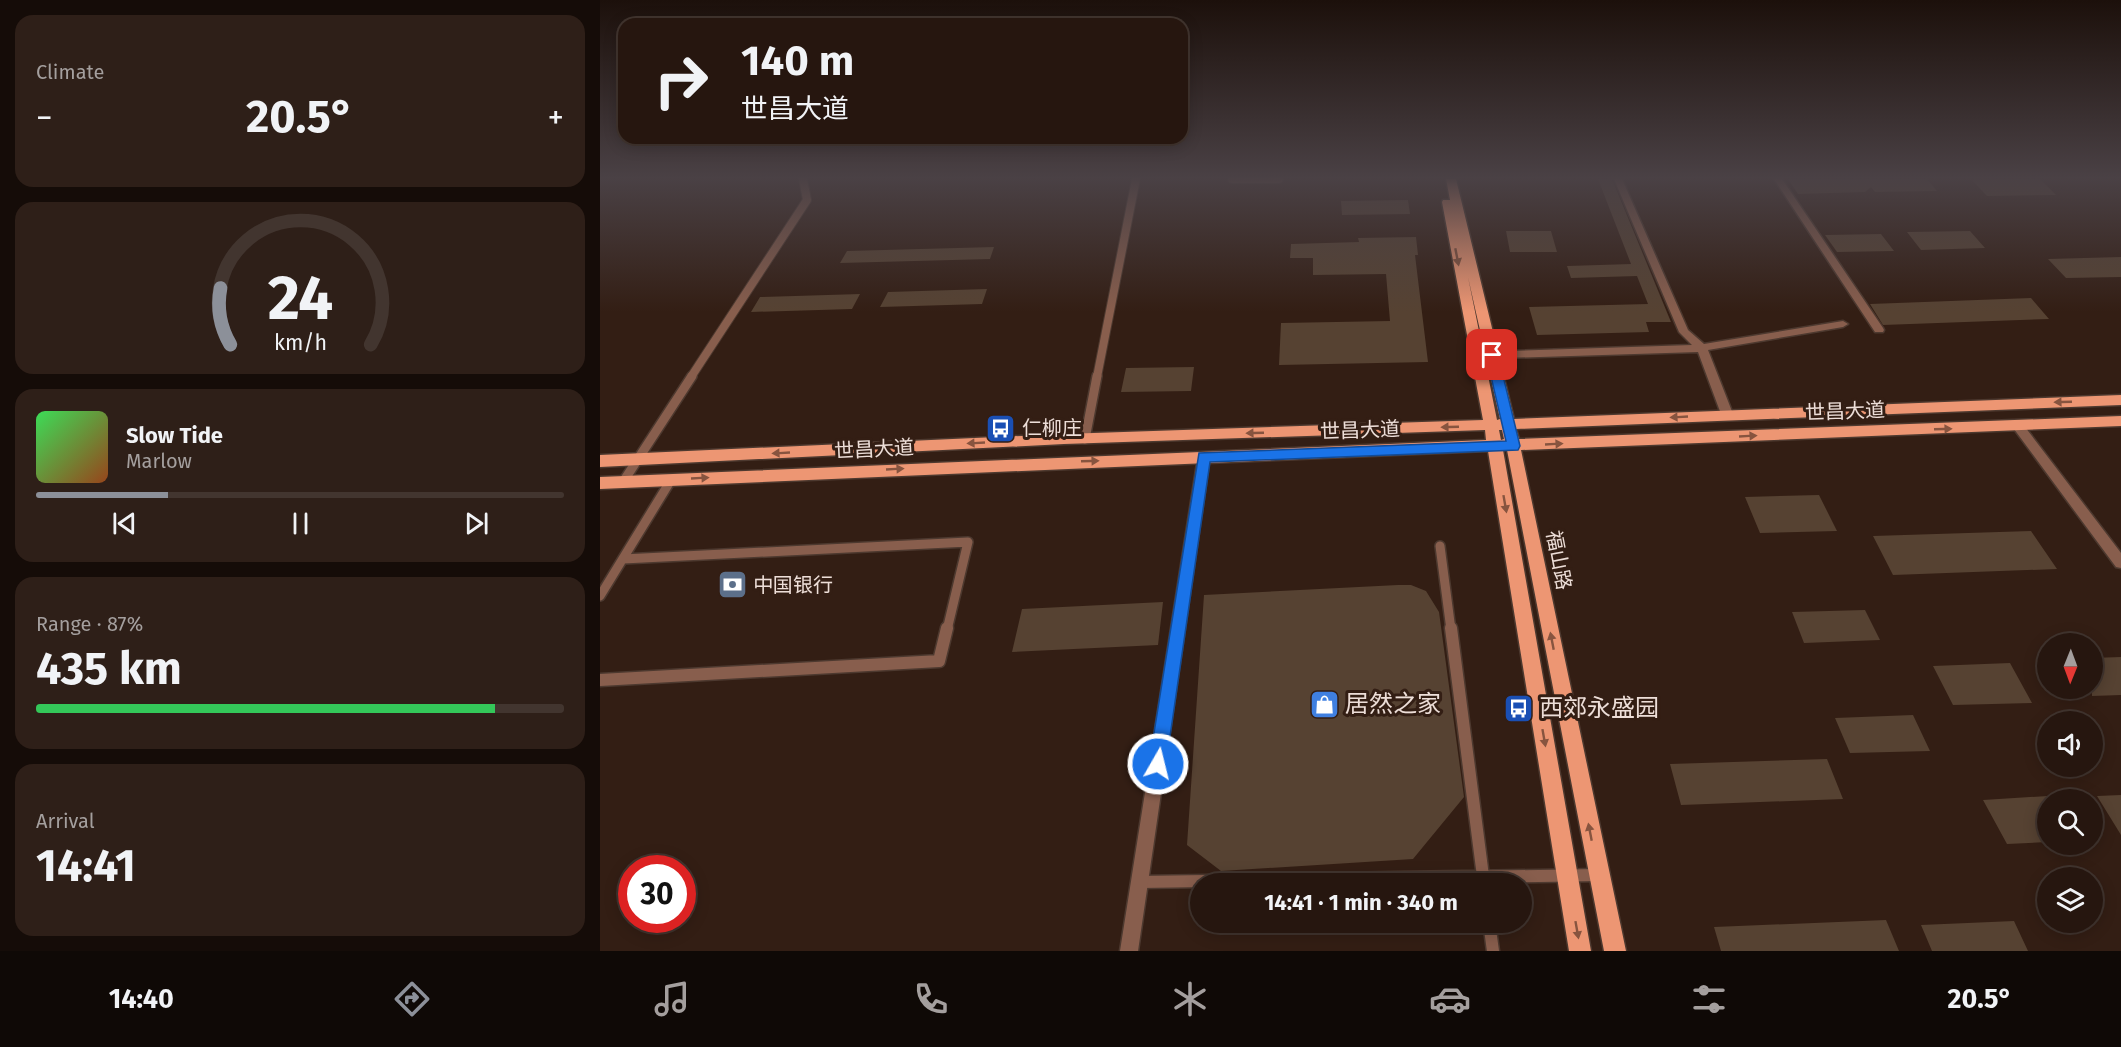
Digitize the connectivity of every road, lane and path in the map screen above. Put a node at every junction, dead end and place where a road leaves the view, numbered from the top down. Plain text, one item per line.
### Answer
1 (792, 223) edge
2 (1127, 223) edge
3 (1451, 223) edge
4 (1461, 223) edge
5 (1637, 223) edge
6 (1808, 223) edge
7 (1843, 324) dead end
8 (1879, 330) dead end
9 (1702, 348) junction
10 (1492, 355) junction
11 (1477, 356) junction
12 (2121, 400) edge
13 (1727, 414) junction
14 (2121, 421) edge
15 (1499, 425) junction
16 (2018, 426) junction
17 (1085, 438) junction
18 (1504, 446) junction
19 (1204, 457) junction
20 (638, 459) junction
21 (600, 461) edge
22 (671, 480) junction
23 (623, 482) junction
24 (600, 483) edge
25 (1440, 546) dead end
26 (623, 559) junction
27 (2121, 563) edge
28 (600, 596) edge
29 (600, 681) edge
30 (1482, 873) edge
31 (1599, 875) junction
32 (1567, 876) junction
33 (1532, 878) edge
34 (1140, 882) junction
35 (1190, 882) edge
36 (1491, 933) edge
37 (1129, 951) edge
38 (1493, 951) edge
39 (1580, 951) edge
40 (1614, 951) edge

1 - 20 lane
2 - 17 lane
3 -> 11 main road
4 - 10 main road, 福山路
5 - 9 street
6 - 8 street
7 - 9 street
9 - 10 street
9 - 13 street
10 - 11 street
10 - 15 main road, 福山路
11 - 15 main road
12 -> 13 main road, 世昌大道
13 -> 15 main road, 世昌大道
14 - 16 main road, 世昌大道
15 -> 17 main road, 世昌大道
15 - 18 main road, 福山路
18 -> 16 main road, 世昌大道
16 - 27 street
17 -> 20 main road, 世昌大道
18 - 19 main road, 世昌大道
31 -> 18 main road, 福山路
18 -> 32 main road
22 -> 19 main road, 世昌大道
19 - 34 street
20 - 21 main road, 世昌大道
20 - 23 lane
22 - 23 main road, 世昌大道
22 - 26 lane
23 - 24 main road, 世昌大道
25 - 30 lane
26 - 28 lane
26 - 29 lane
31 - 32 lane
31 - 40 main road, 福山路
32 - 33 lane
32 -> 39 main road
34 - 35 lane
34 - 37 street
36 - 38 lane

